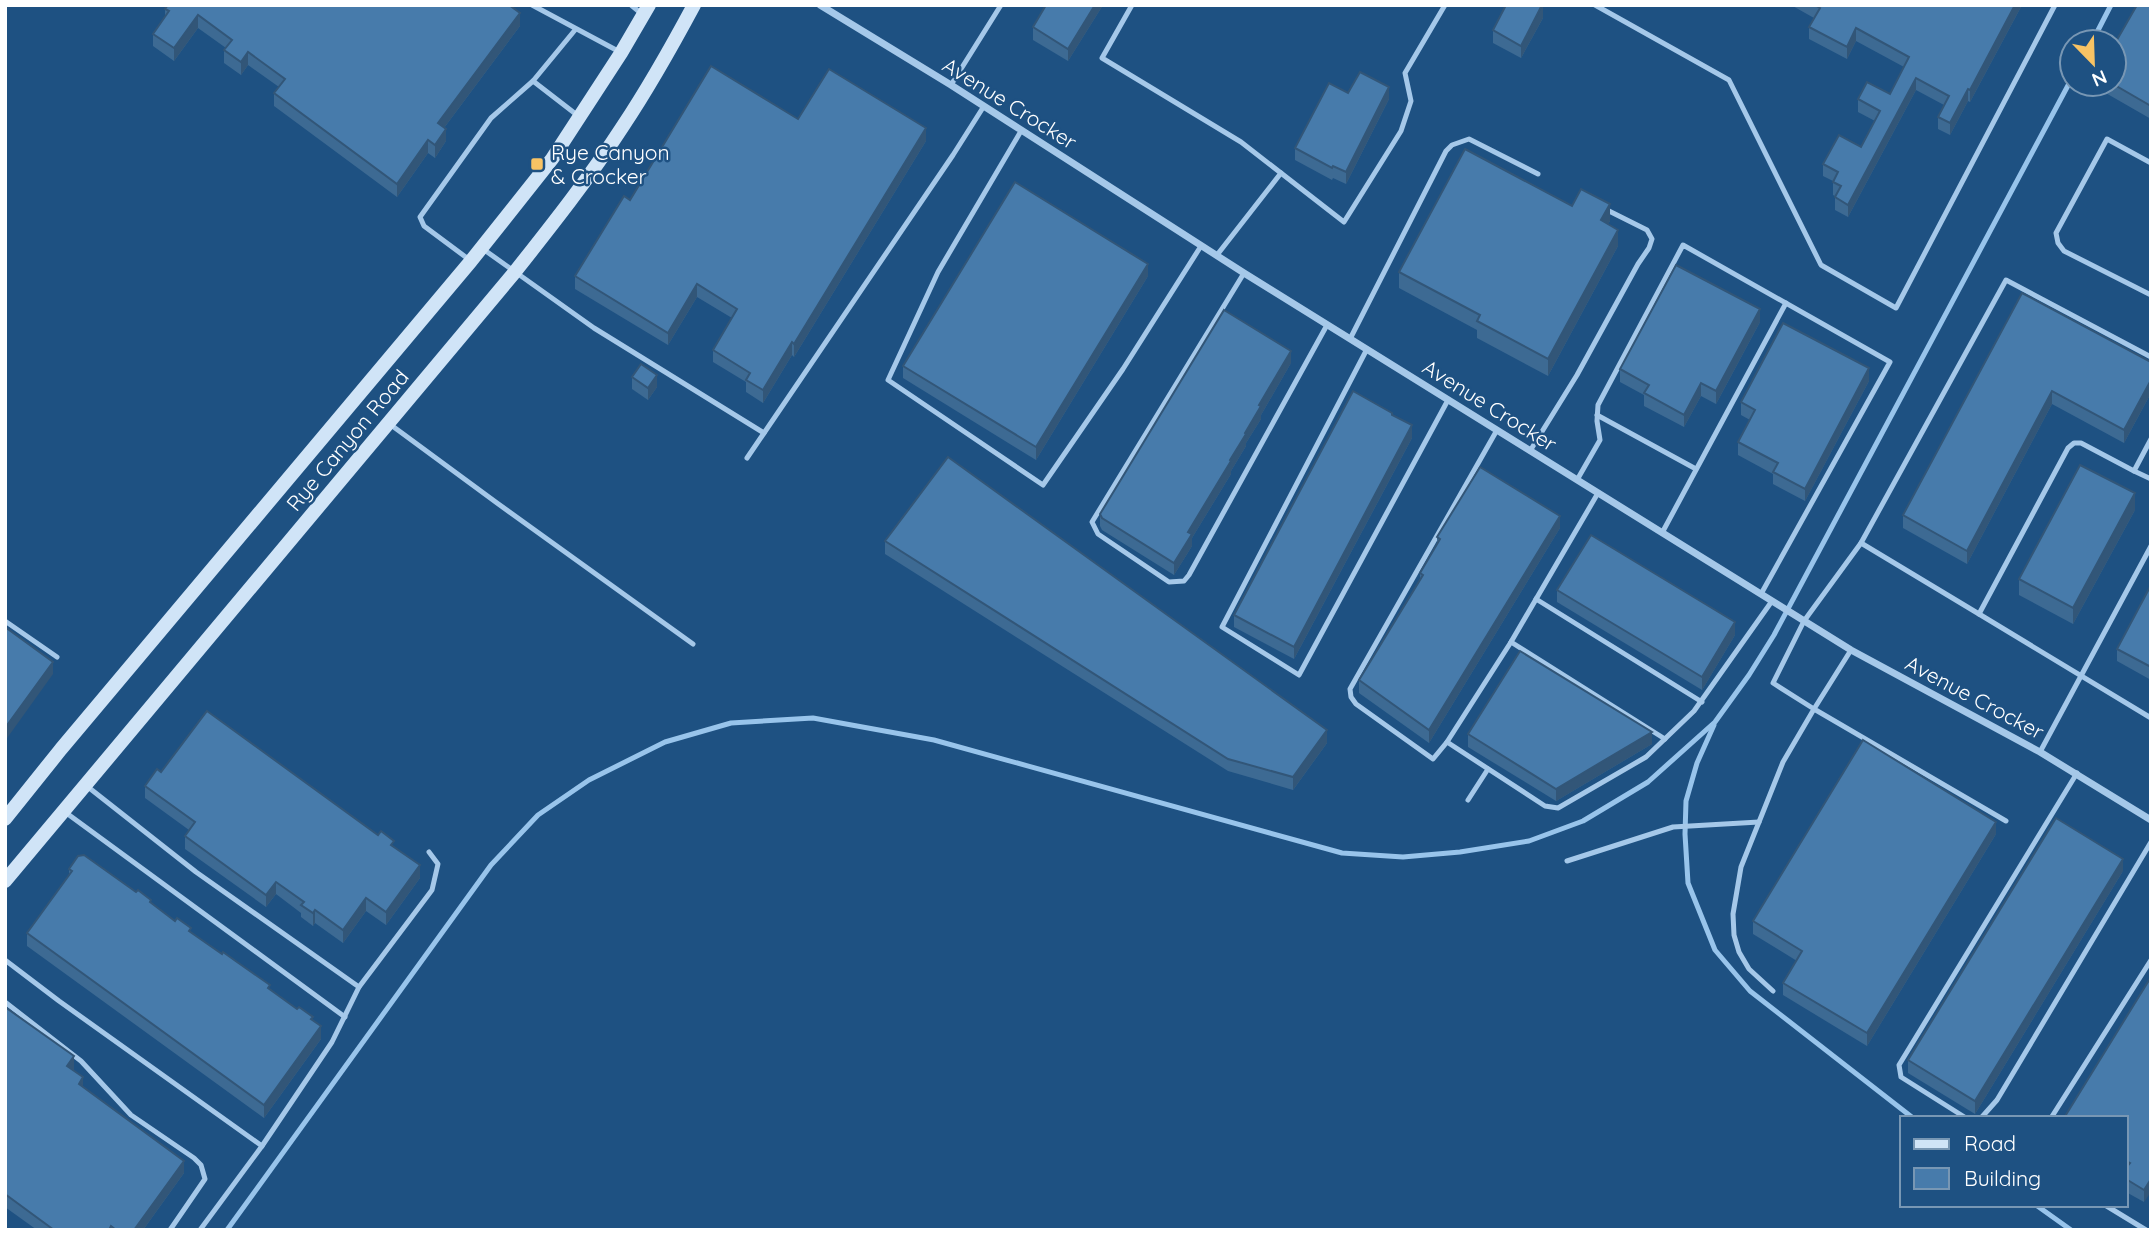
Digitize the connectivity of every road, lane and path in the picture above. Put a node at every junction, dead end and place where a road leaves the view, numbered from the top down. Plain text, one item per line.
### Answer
1 (531, 5) edge
2 (631, 5) edge
3 (694, 5) edge
4 (820, 5) edge
5 (1001, 5) edge
6 (1132, 5) edge
7 (1445, 5) edge
8 (2055, 5) edge
9 (1599, 6) edge
10 (646, 10) edge
11 (575, 30) junction
12 (621, 53) junction
13 (533, 81) junction
14 (951, 85) junction
15 (984, 106) junction
16 (580, 117) junction
17 (1021, 131) junction
18 (2151, 163) edge
19 (1281, 173) junction
20 (1538, 174) dead end
21 (1600, 206) edge
22 (1201, 246) junction
23 (481, 248) junction
24 (1217, 256) junction
25 (471, 261) junction
26 (514, 273) junction
27 (1244, 273) junction
28 (2151, 295) edge
29 (1786, 303) junction
30 (1327, 325) junction
31 (1350, 339) junction
32 (1367, 349) junction
33 (2151, 356) edge
34 (1448, 400) junction
35 (1597, 415) junction
36 (389, 423) junction
37 (1497, 430) junction
38 (764, 433) junction
39 (2151, 439) edge
40 (1530, 451) junction
41 (747, 458) dead end
42 (1696, 469) junction
43 (2134, 471) junction
44 (2151, 479) edge
45 (1577, 480) junction
46 (1598, 493) junction
47 (1662, 533) junction
48 (1860, 543) junction
49 (2151, 546) edge
50 (1761, 594) junction
51 (1536, 599) junction
52 (1772, 601) junction
53 (1979, 614) junction
54 (5, 621) edge
55 (1804, 621) junction
56 (1511, 642) junction
57 (693, 644) dead end
58 (1851, 650) junction
59 (57, 657) dead end
60 (2082, 676) junction
61 (1702, 702) junction
62 (1814, 709) junction
63 (2151, 718) edge
64 (1665, 739) junction
65 (1447, 742) junction
66 (2040, 752) junction
67 (1488, 769) junction
68 (2077, 773) junction
69 (85, 785) junction
70 (1468, 800) dead end
71 (63, 811) junction
72 (5, 819) edge
73 (2151, 820) edge
74 (2006, 821) dead end
75 (1759, 822) junction
76 (2151, 842) edge
77 (429, 852) dead end
78 (1567, 861) dead end
79 (6, 878) edge
80 (5, 960) edge
81 (2151, 960) edge
82 (359, 987) junction
83 (1773, 991) dead end
84 (5, 1002) edge
85 (345, 1017) junction
86 (1963, 1116) edge
87 (1983, 1116) edge
88 (2053, 1116) edge
89 (262, 1146) junction
90 (2108, 1207) edge
91 (170, 1230) edge
92 (200, 1230) edge
93 (2146, 1230) edge

1 - 11 lane
2 - 10 lane
3 - 26 main road, Rye Canyon Road
4 - 14 street, Avenue Crocker
5 - 14 lane
6 - 19 lane
7 - 19 lane
8 - 9 lane
10 - 12 main road, Rye Canyon Road
11 - 12 lane
11 - 13 lane
12 - 16 main road, Rye Canyon Road
13 - 16 lane
13 - 25 lane
14 - 15 street, Avenue Crocker
15 - 17 street, Avenue Crocker
15 - 38 lane
16 - 23 main road, Rye Canyon Road
17 - 22 street, Avenue Crocker
17 - 22 lane
18 - 28 lane
19 - 24 lane
20 - 31 lane
21 - 40 lane
22 - 24 street, Avenue Crocker
23 - 25 main road, Rye Canyon Road
23 - 26 lane
24 - 27 street, Avenue Crocker
25 - 72 main road, Rye Canyon Road
26 - 36 main road, Rye Canyon Road
26 - 38 lane
27 - 30 street, Avenue Crocker
27 - 30 lane
29 - 35 lane
29 - 42 lane
29 - 50 lane
30 - 31 street, Avenue Crocker
31 - 32 street, Avenue Crocker
32 - 34 street, Avenue Crocker
32 - 34 lane
33 - 48 lane
34 - 37 street, Avenue Crocker
35 - 42 lane
35 - 45 lane
36 - 57 lane
36 - 69 main road, Rye Canyon Road
37 - 40 street, Avenue Crocker
37 - 65 lane
38 - 41 lane
39 - 43 lane
40 - 45 street, Avenue Crocker
42 - 47 lane
43 - 44 lane
43 - 53 lane
45 - 46 street, Avenue Crocker
46 - 47 street, Avenue Crocker
46 - 51 lane
47 - 50 street, Avenue Crocker
48 - 53 lane
48 - 55 lane
49 - 60 lane
50 - 52 street, Avenue Crocker
51 - 56 lane
51 - 61 lane
52 - 55 street, Avenue Crocker
52 - 61 lane
53 - 60 lane
54 - 59 lane
55 - 58 street, Avenue Crocker
55 - 62 lane
56 - 64 lane
56 - 65 lane
58 - 62 lane
58 - 66 street, Avenue Crocker
60 - 63 lane
60 - 66 lane
61 - 64 lane
62 - 74 lane
62 - 75 lane
64 - 67 lane
65 - 67 lane
66 - 68 street, Avenue Crocker
67 - 70 lane
68 - 73 street, Avenue Crocker
68 - 86 lane
69 - 71 main road, Rye Canyon Road
69 - 82 lane
71 - 79 main road, Rye Canyon Road
71 - 85 lane
75 - 78 lane
75 - 83 lane
76 - 87 lane
77 - 82 lane
80 - 89 lane
81 - 88 lane
82 - 85 lane
84 - 91 lane
85 - 89 lane
89 - 92 lane
90 - 93 lane

